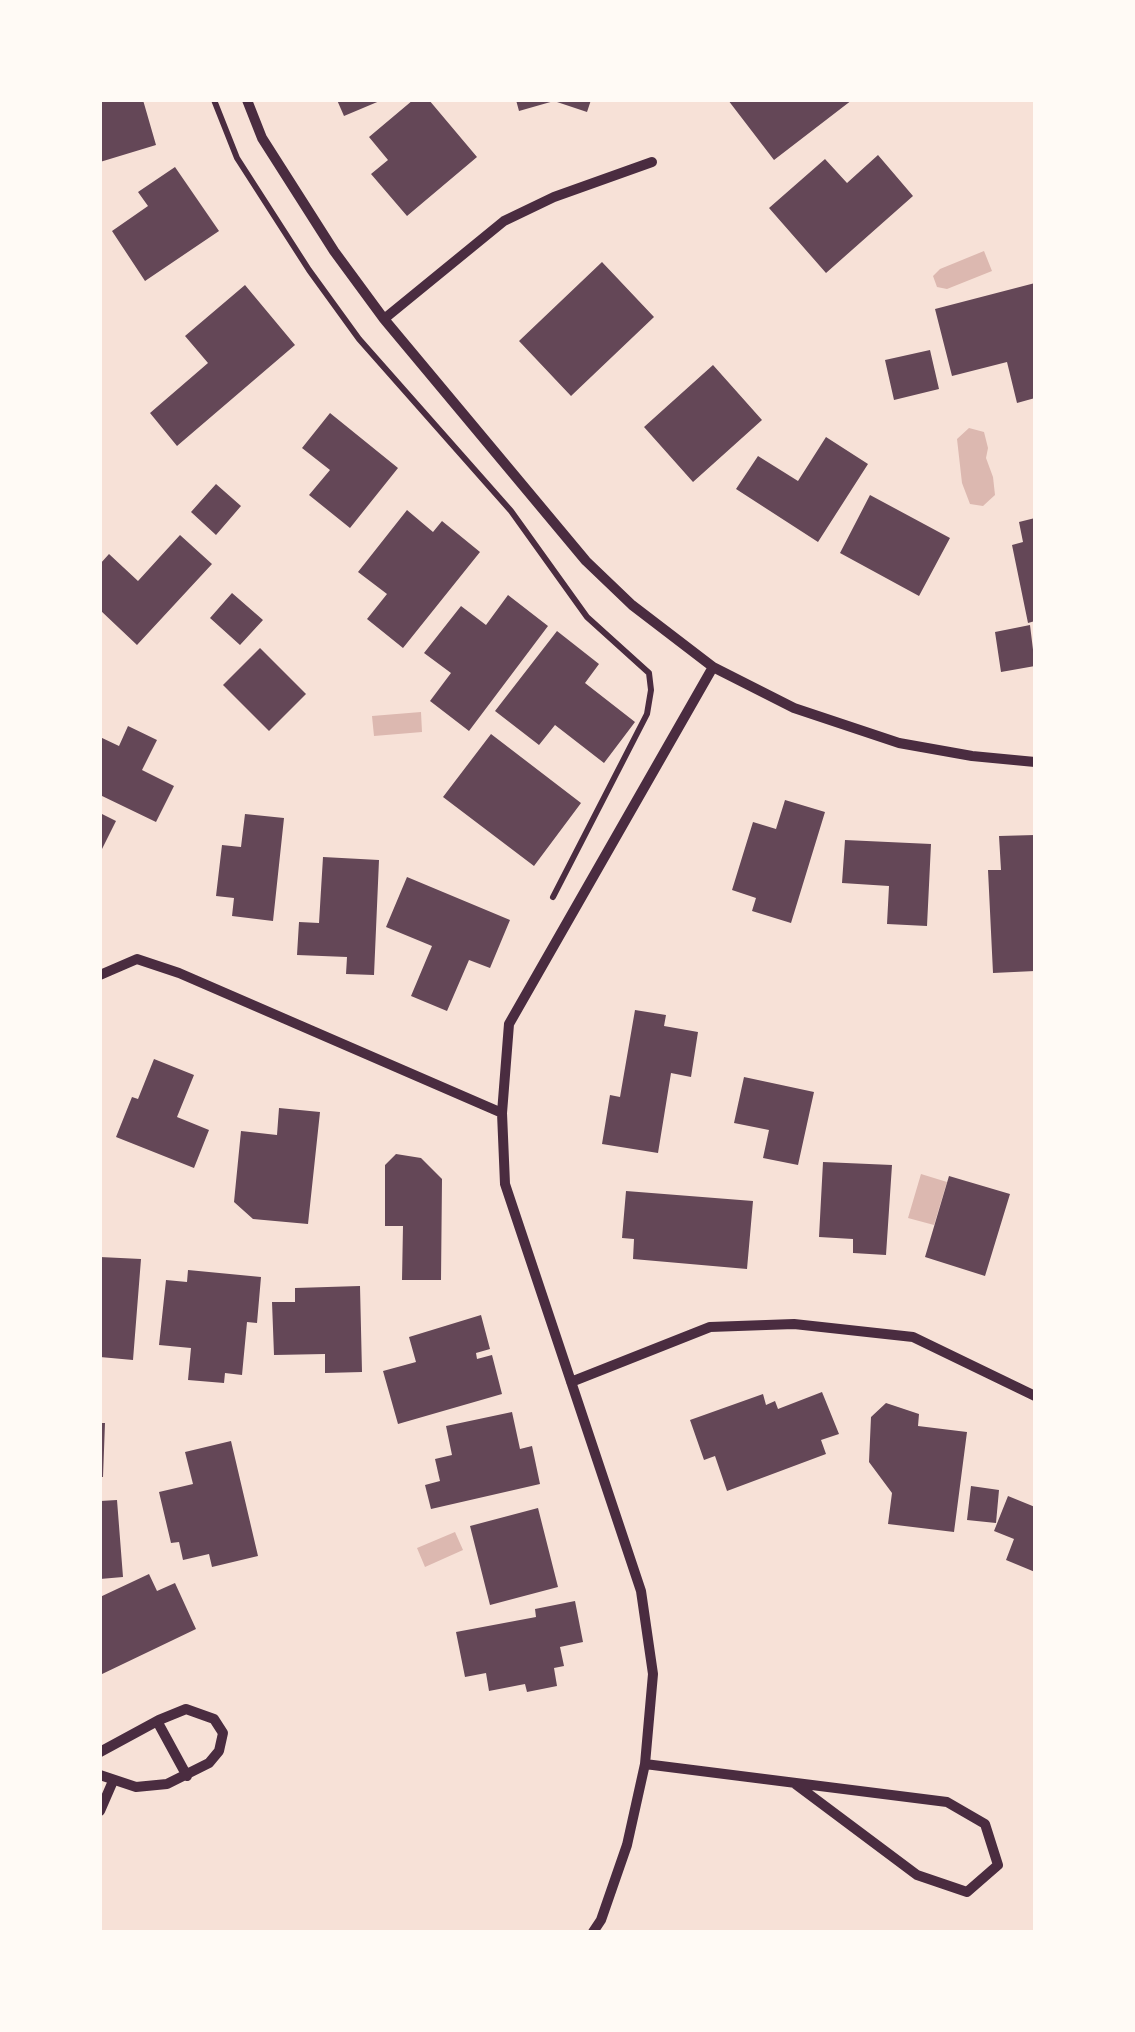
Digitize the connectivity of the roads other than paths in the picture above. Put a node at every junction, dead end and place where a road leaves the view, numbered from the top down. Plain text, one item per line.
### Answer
1 (247, 100) edge
2 (652, 162) dead end
3 (384, 320) junction
4 (713, 666) junction
5 (1035, 762) edge
6 (100, 975) edge
7 (502, 1113) junction
8 (571, 1382) junction
9 (1035, 1396) edge
10 (157, 1721) junction
11 (115, 1744) junction
12 (100, 1752) edge
13 (100, 1764) edge
14 (645, 1764) junction
15 (100, 1774) edge
16 (187, 1776) junction
17 (113, 1782) junction
18 (794, 1782) junction
19 (100, 1811) edge
20 (594, 1932) edge

1 - 3 street
2 - 3 street
3 - 4 street
4 - 5 street
4 - 7 street
6 - 7 street
7 - 8 street
8 - 9 street
8 - 14 street
10 - 11 street
10 - 16 street
10 - 16 street
11 - 12 street
11 - 13 street
14 - 18 street
14 - 20 street
15 - 17 street
16 - 17 street
17 - 19 street
18 - 18 street

